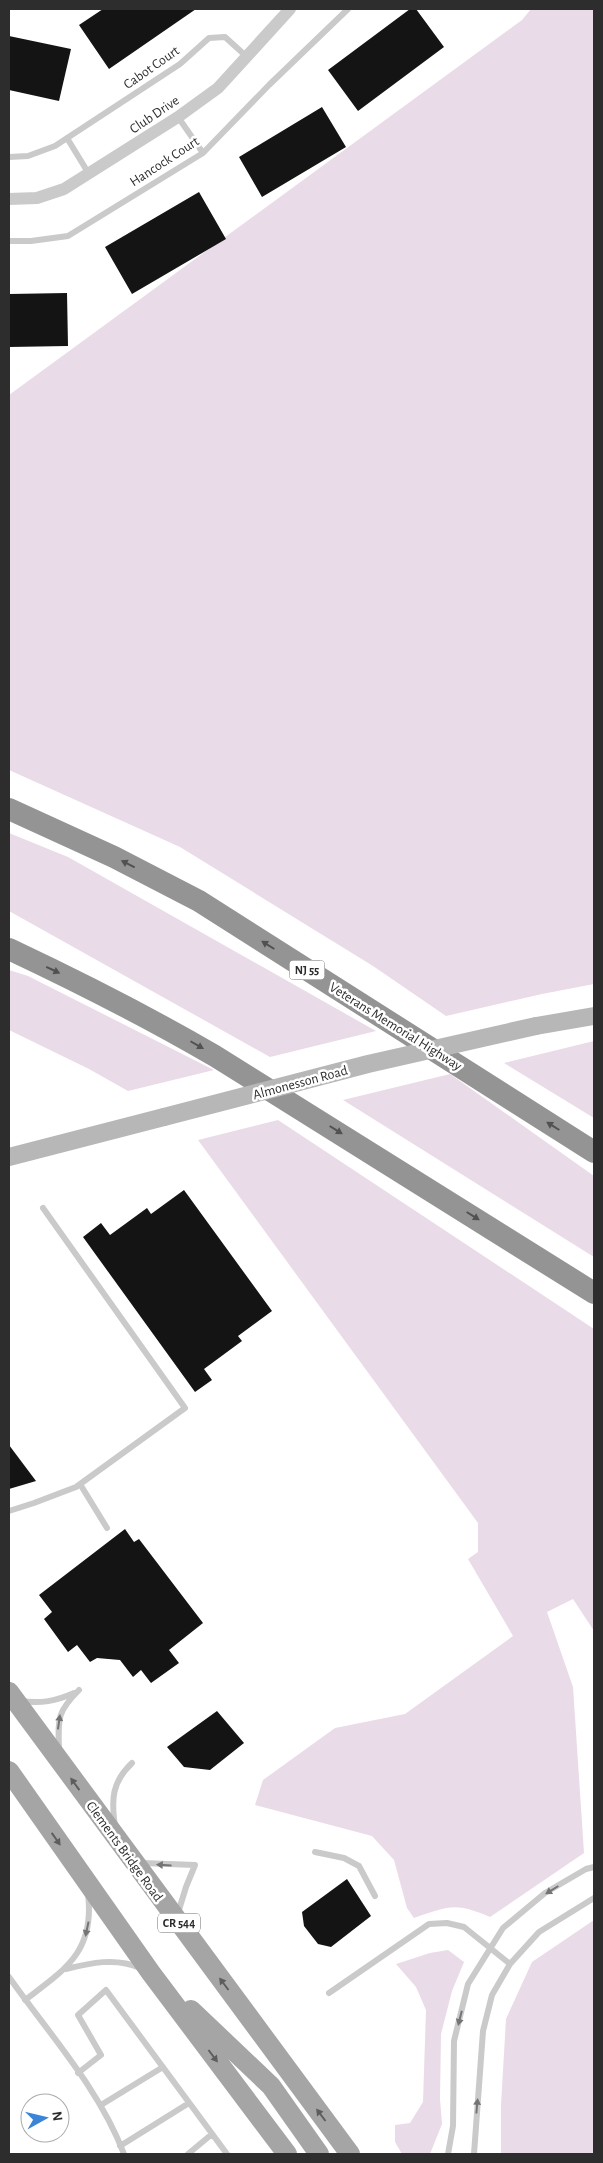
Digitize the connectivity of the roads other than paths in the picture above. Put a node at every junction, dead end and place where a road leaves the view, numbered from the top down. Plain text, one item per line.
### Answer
1 (290, 9) edge
2 (348, 9) edge
3 (246, 56) junction
4 (178, 117) junction
5 (67, 138) junction
6 (203, 153) junction
7 (9, 157) edge
8 (89, 174) junction
9 (9, 199) edge
10 (9, 241) edge
11 (9, 809) edge
12 (9, 949) edge
13 (594, 1016) edge
14 (594, 1152) edge
15 (9, 1158) edge
16 (43, 1208) dead end
17 (594, 1292) edge
18 (80, 1484) junction
19 (9, 1511) edge
20 (107, 1528) dead end
21 (12, 1696) edge
22 (59, 1761) junction
23 (132, 1763) dead end
24 (9, 1771) edge
25 (116, 1839) junction
26 (316, 1852) dead end
27 (133, 1862) junction
28 (594, 1867) edge
29 (86, 1883) junction
30 (375, 1896) dead end
31 (594, 1898) edge
32 (176, 1920) junction
33 (490, 1950) junction
34 (510, 1964) junction
35 (66, 1969) junction
36 (150, 1973) junction
37 (9, 1977) edge
38 (329, 1993) dead end
39 (26, 2000) junction
40 (163, 2067) junction
41 (78, 2073) junction
42 (189, 2103) junction
43 (101, 2105) junction
44 (212, 2134) junction
45 (120, 2146) junction
46 (124, 2154) edge
47 (188, 2154) edge
48 (226, 2154) edge
49 (287, 2154) edge
50 (318, 2154) edge
51 (350, 2154) edge
52 (448, 2154) edge
53 (474, 2154) edge

1 - 3 street, Club Drive
2 - 6 lane, Hancock Court
3 - 4 street, Club Drive
3 - 5 lane, Cabot Court
4 - 6 lane
4 - 8 street, Club Drive
5 - 7 lane, Cabot Court
5 - 8 lane
6 - 10 lane, Hancock Court
8 - 9 street, Club Drive
14 -> 11 highway, Veterans Memorial Highway / NJ 55
12 -> 17 highway
13 - 15 main road, Almonesson Road, bridge
16 - 18 lane
18 - 19 lane
18 - 20 lane
21 - 22 main road, Clements Bridge Road / CR 544
22 -> 21 lane
25 -> 22 main road, Clements Bridge Road / CR 544
23 - 25 lane
24 -> 29 main road
25 - 27 main road, Clements Bridge Road / CR 544
26 - 30 lane
27 - 32 main road, Clements Bridge Road / CR 544
32 -> 27 lane
28 -> 33 lane
29 -> 35 lane
29 - 36 main road
31 - 34 lane
51 -> 32 main road, Clements Bridge Road / CR 544
33 - 34 lane
33 - 38 lane
33 -> 52 lane
53 -> 34 lane
35 - 36 lane
35 - 39 lane
36 -> 49 main road
36 - 50 main road
37 - 39 lane
39 - 41 lane
40 - 41 lane
40 - 42 lane
40 - 43 lane
41 - 43 lane
42 - 44 lane
42 - 45 lane
43 - 45 lane
44 - 47 lane
44 - 48 lane
45 - 46 lane

